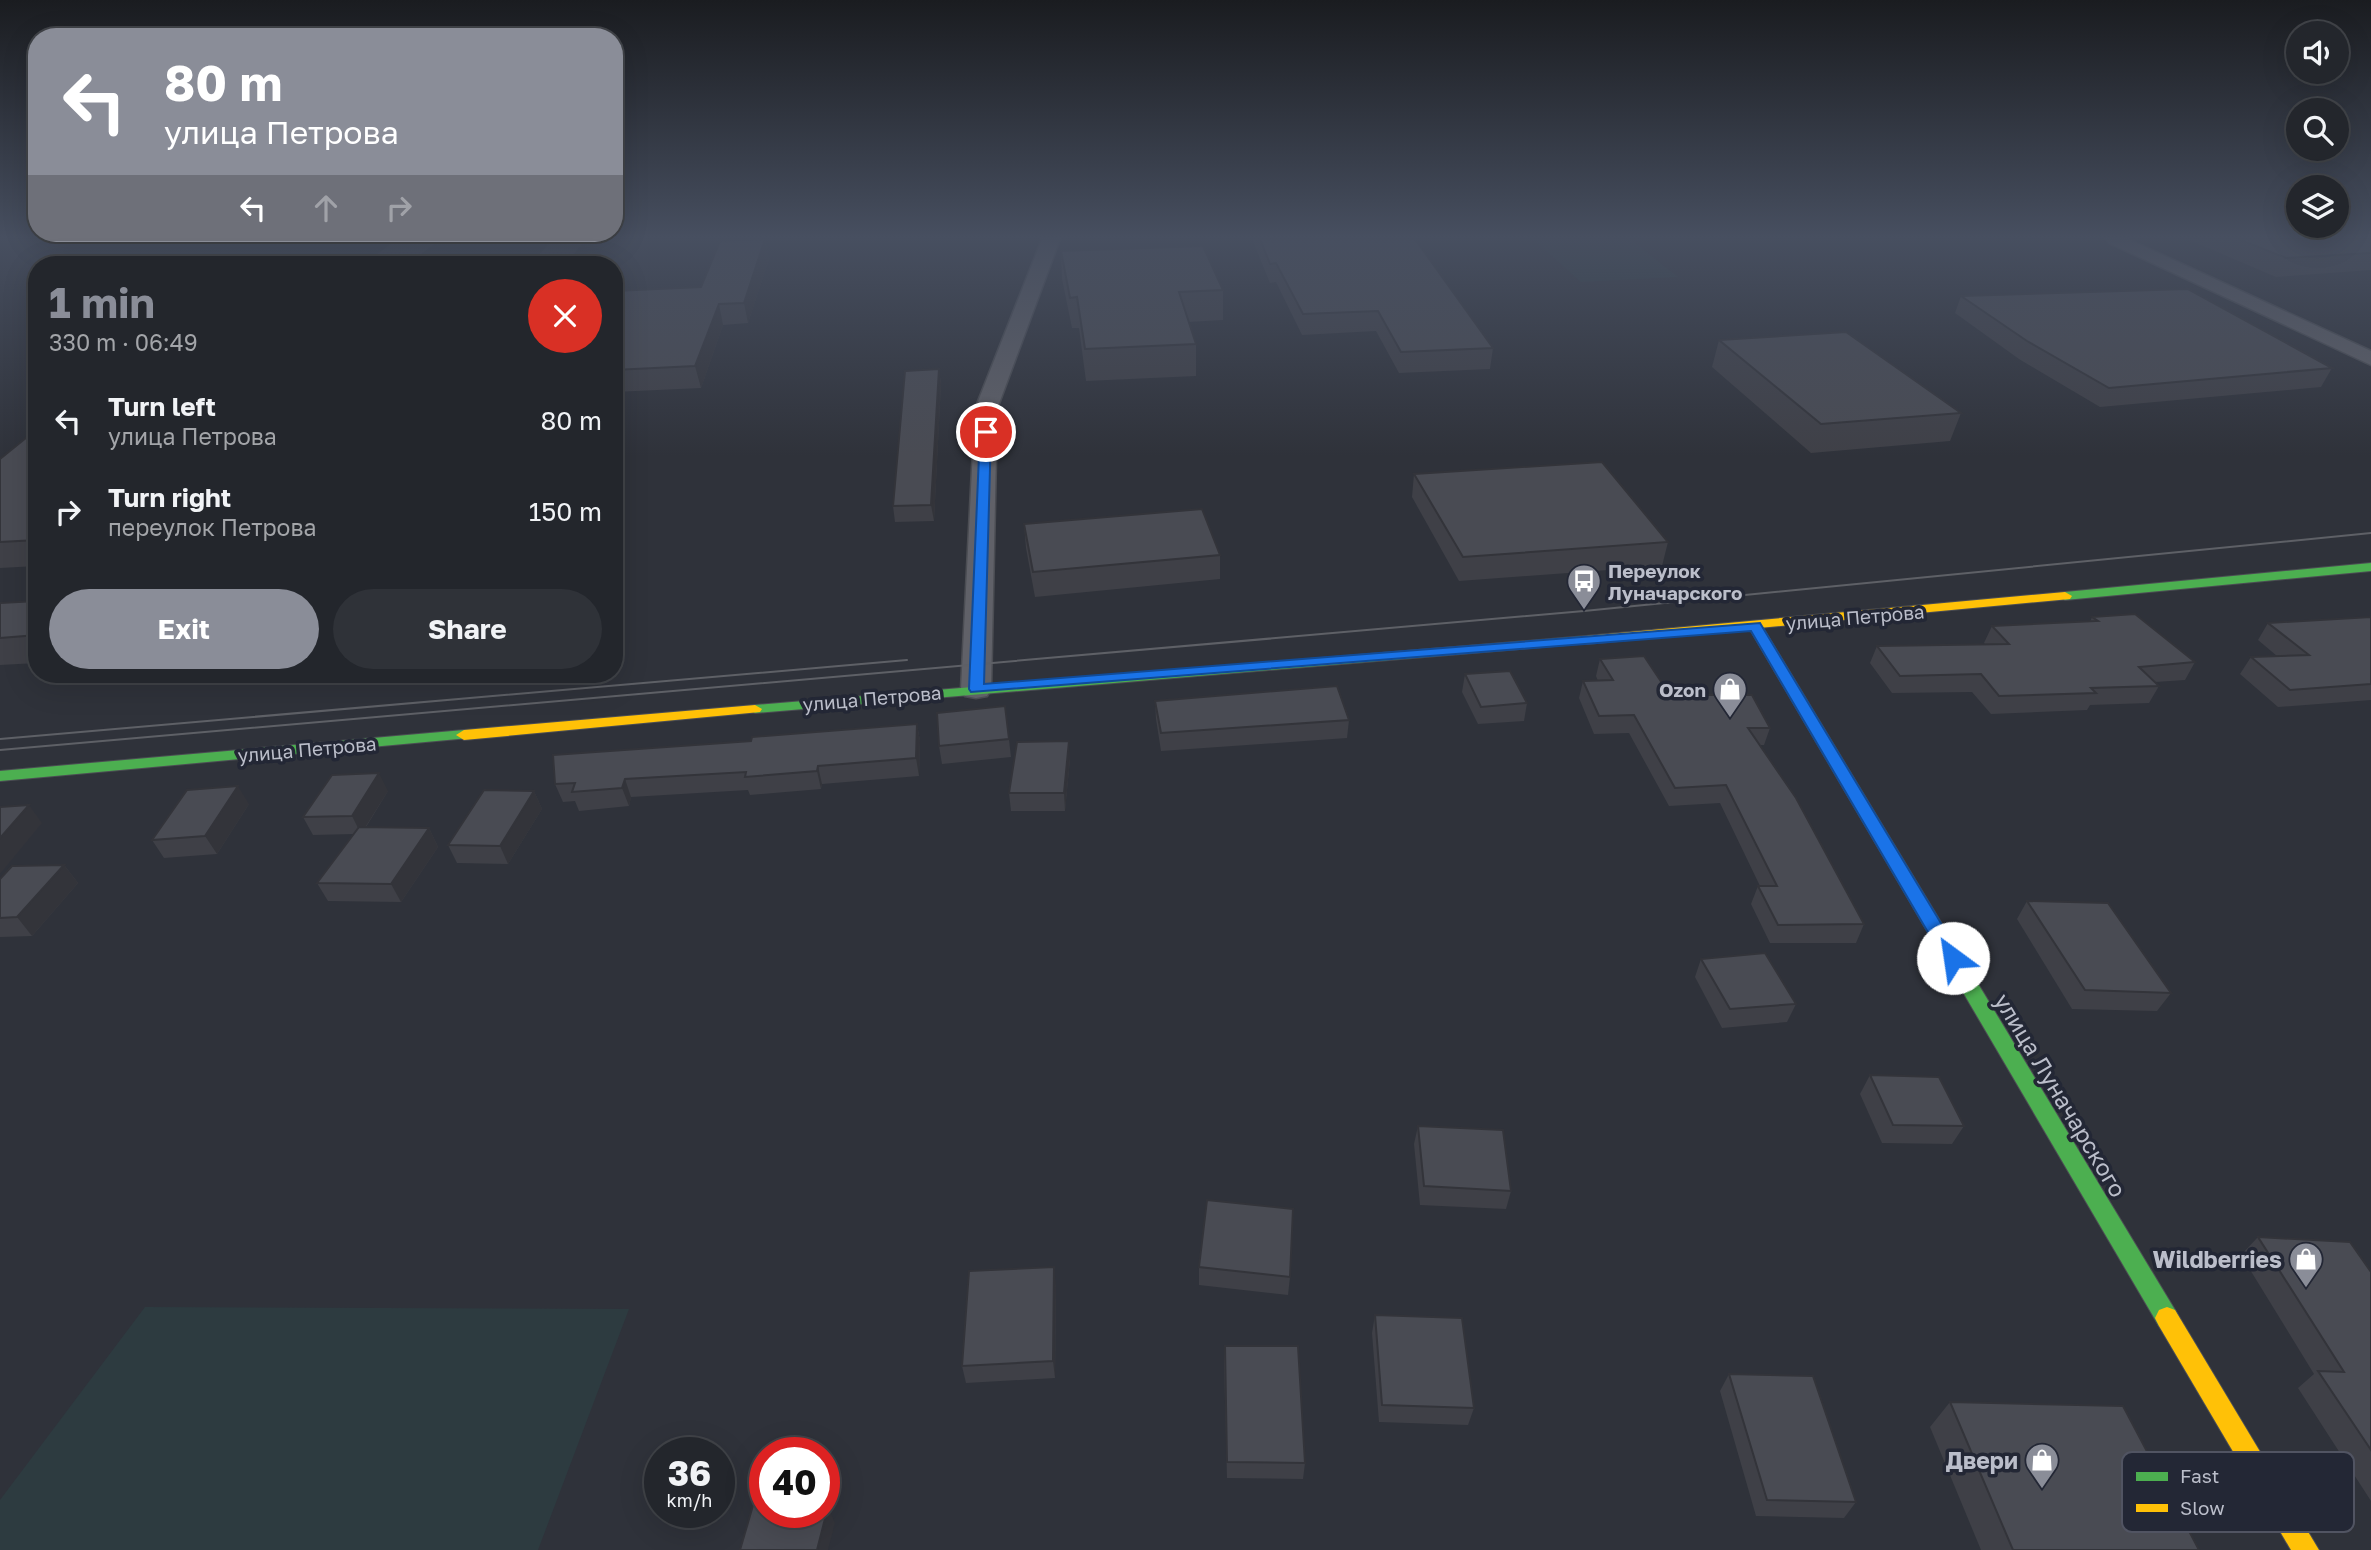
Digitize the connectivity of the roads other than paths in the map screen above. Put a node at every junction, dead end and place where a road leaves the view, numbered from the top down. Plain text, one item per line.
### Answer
1 (1023, 311) edge
2 (2269, 311) edge
3 (2371, 359) edge
4 (2371, 567) edge
5 (1755, 626) junction
6 (976, 689) junction
7 (0, 776) edge
8 (2248, 1452) edge
9 (2295, 1532) edge
10 (2306, 1550) edge

1 - 6 street
2 - 3 street
4 - 5 street, улица Петрова
5 - 6 street, улица Петрова
5 - 8 street, улица Луначарского
6 - 7 street, улица Петрова
9 - 10 street, улица Луначарского

